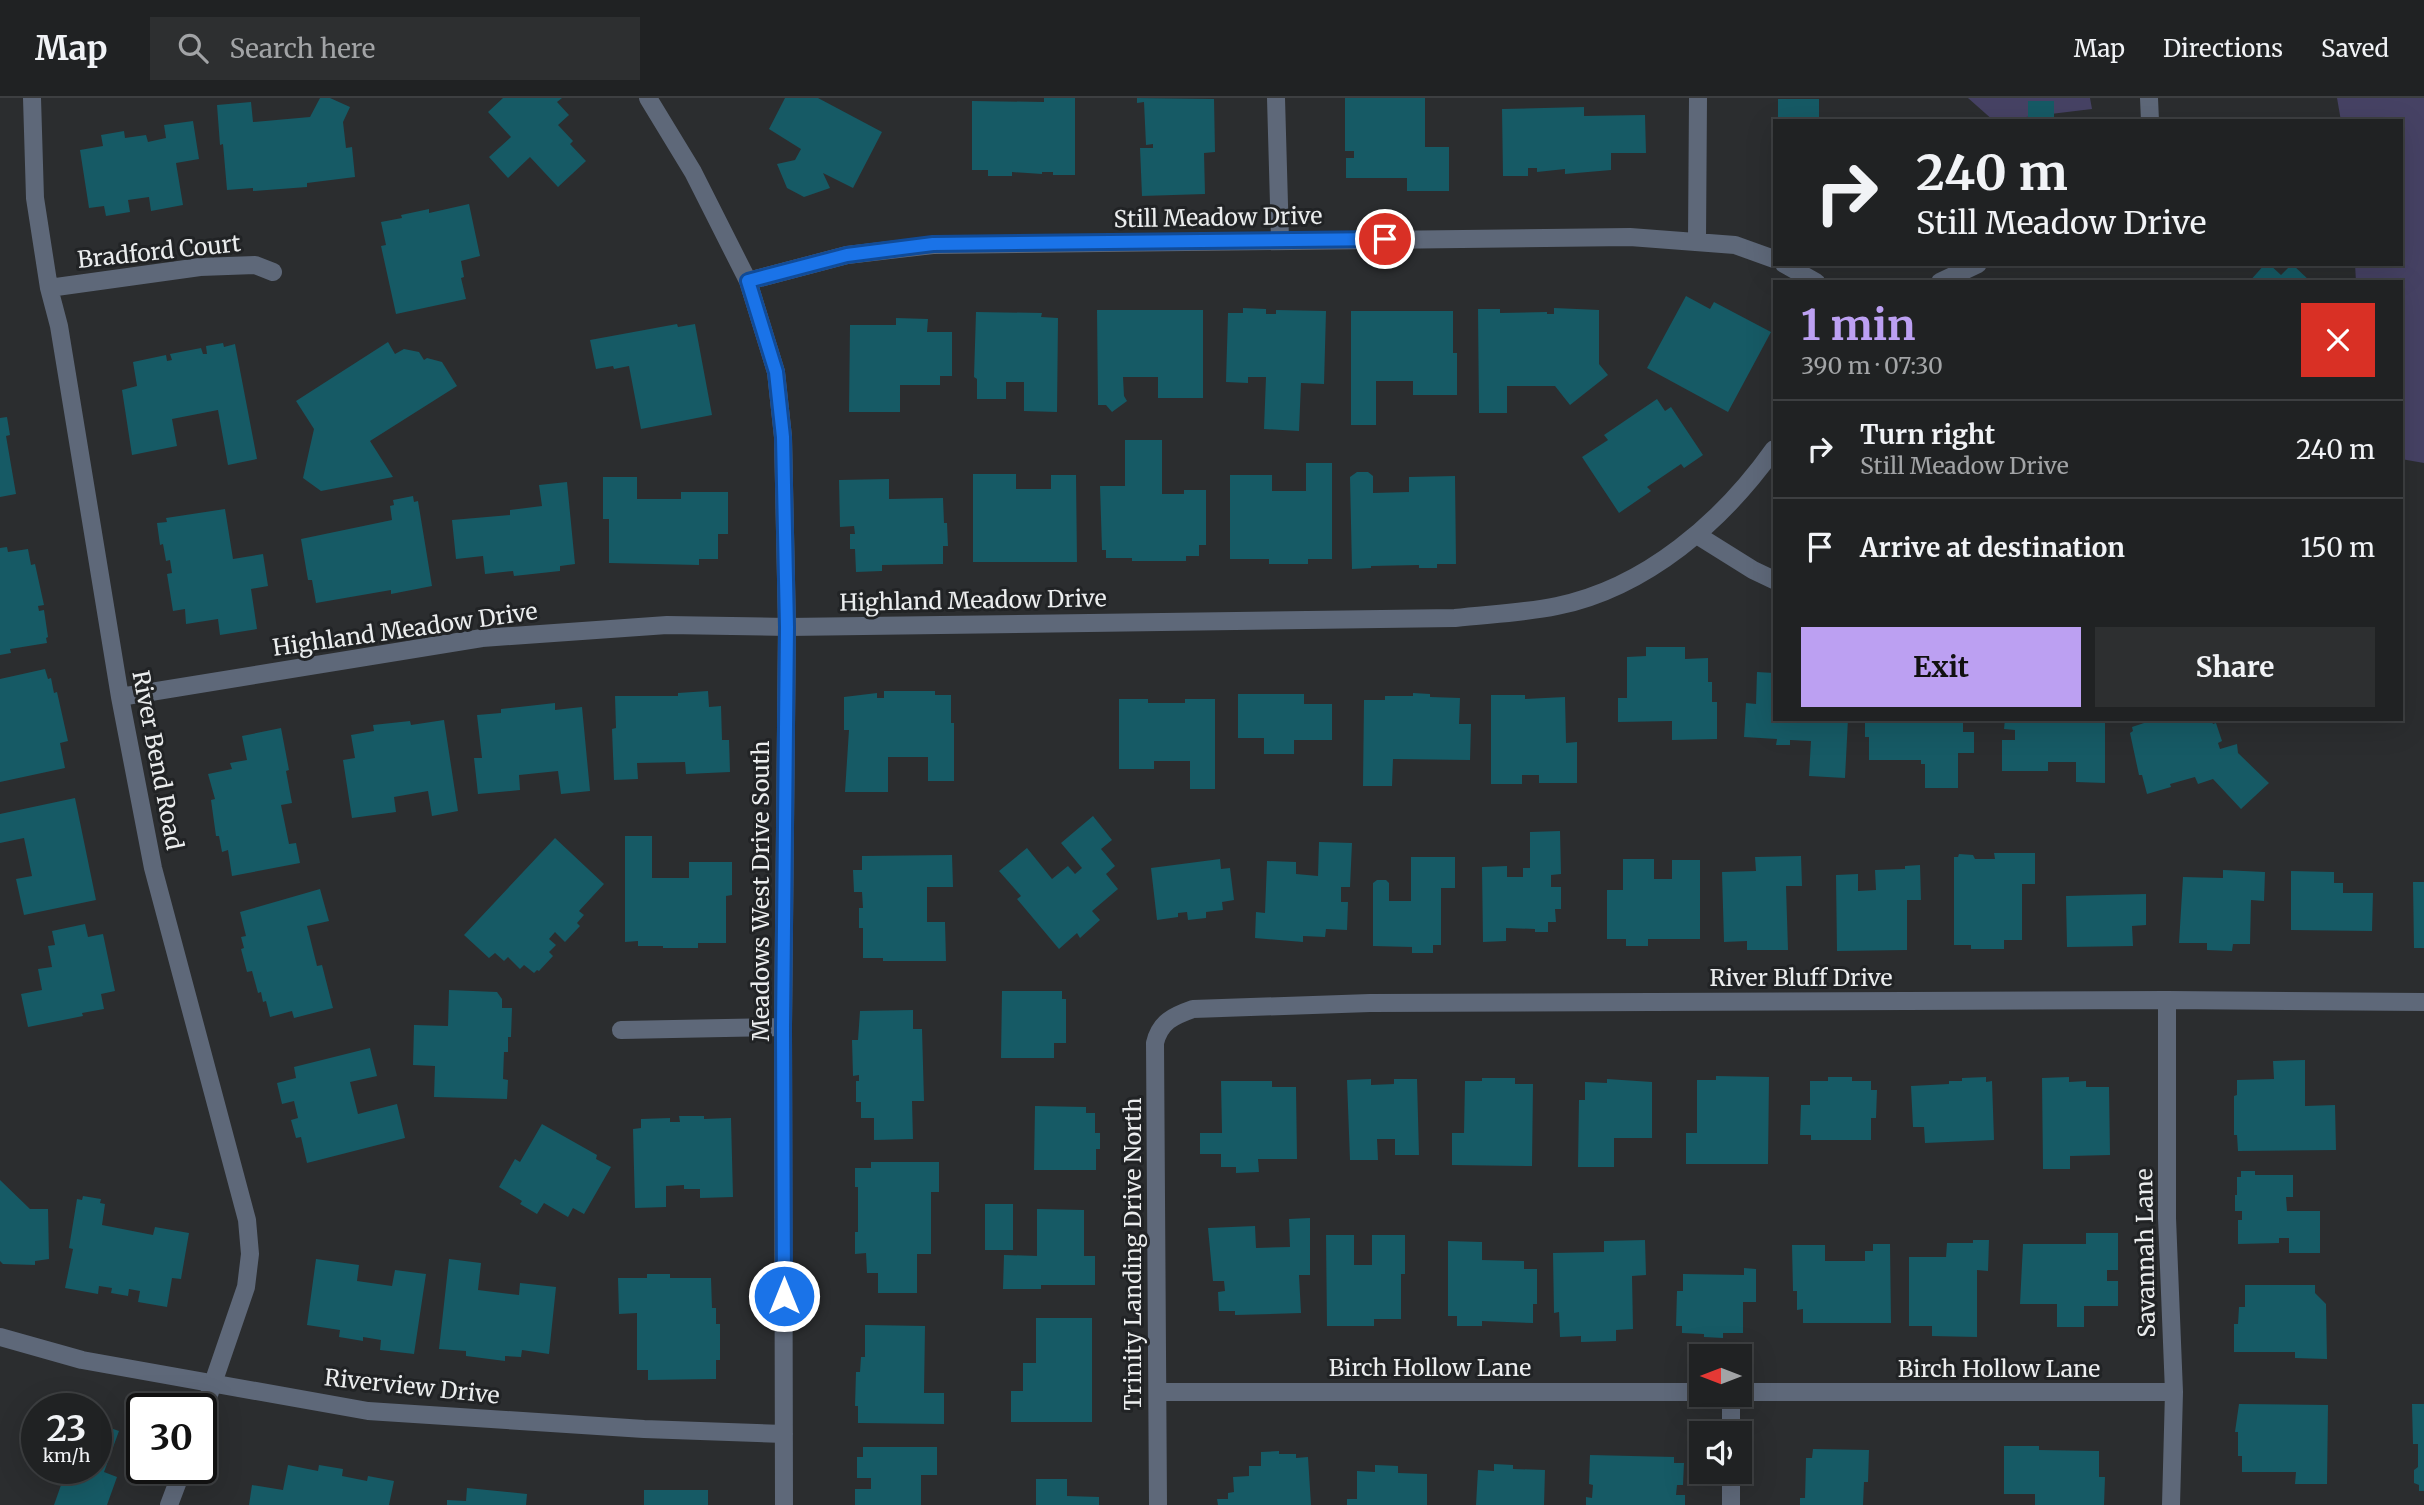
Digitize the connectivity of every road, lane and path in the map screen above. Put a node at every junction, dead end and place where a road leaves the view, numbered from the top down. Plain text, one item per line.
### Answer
1 (32, 98) edge
2 (648, 98) edge
3 (1276, 98) edge
4 (1698, 98) edge
5 (2149, 98) edge
6 (2150, 119) edge
7 (1280, 240) junction
8 (1697, 241) junction
9 (1773, 259) edge
10 (1788, 266) edge
11 (1974, 266) edge
12 (273, 272) dead end
13 (1812, 280) edge
14 (1944, 280) edge
15 (748, 281) junction
16 (49, 288) junction
17 (1773, 450) edge
18 (1697, 535) junction
19 (1773, 580) edge
20 (787, 627) junction
21 (120, 697) junction
22 (2167, 1000) junction
23 (2424, 1002) edge
24 (1179, 1014) joint
25 (783, 1027) junction
26 (621, 1030) dead end
27 (0, 1337) edge
28 (214, 1383) junction
29 (1158, 1392) junction
30 (1689, 1392) edge
31 (1752, 1392) edge
32 (2174, 1392) junction
33 (210, 1393) edge
34 (784, 1434) junction
35 (177, 1484) edge
36 (1731, 1484) edge
37 (169, 1505) edge
38 (784, 1505) edge
39 (1158, 1505) edge
40 (1731, 1505) edge
41 (2171, 1505) edge

1 - 16 street, River Bend Road
2 - 15 street, Meadows West Drive South
3 - 7 street
4 - 8 street
5 - 6 street
7 - 8 street, Still Meadow Drive
7 - 15 street, Still Meadow Drive
8 - 9 street, Still Meadow Drive
10 - 13 street
11 - 14 street
12 - 16 street, Bradford Court
15 - 20 street, Meadows West Drive South
16 - 21 street, River Bend Road
17 - 18 street, Highland Meadow Drive
18 - 19 street
18 - 20 street, Highland Meadow Drive
20 - 21 street, Highland Meadow Drive
20 - 25 street, Meadows West Drive South
21 - 28 street, River Bend Road
22 - 23 street, River Bluff Drive
22 - 24 street, River Bluff Drive
22 - 32 street, Savannah Lane
24 - 29 street, Trinity Landing Drive North
25 - 26 street
25 - 34 street, Meadows West Drive South
27 - 28 street, Riverview Drive
28 - 33 street, River Bend Road
28 - 34 street, Riverview Drive
29 - 30 street, Birch Hollow Lane
29 - 39 street, Trinity Landing Drive North
31 - 32 street, Birch Hollow Lane
32 - 41 street, Savannah Lane
34 - 38 street, Meadows West Drive South
35 - 37 street
36 - 40 street

